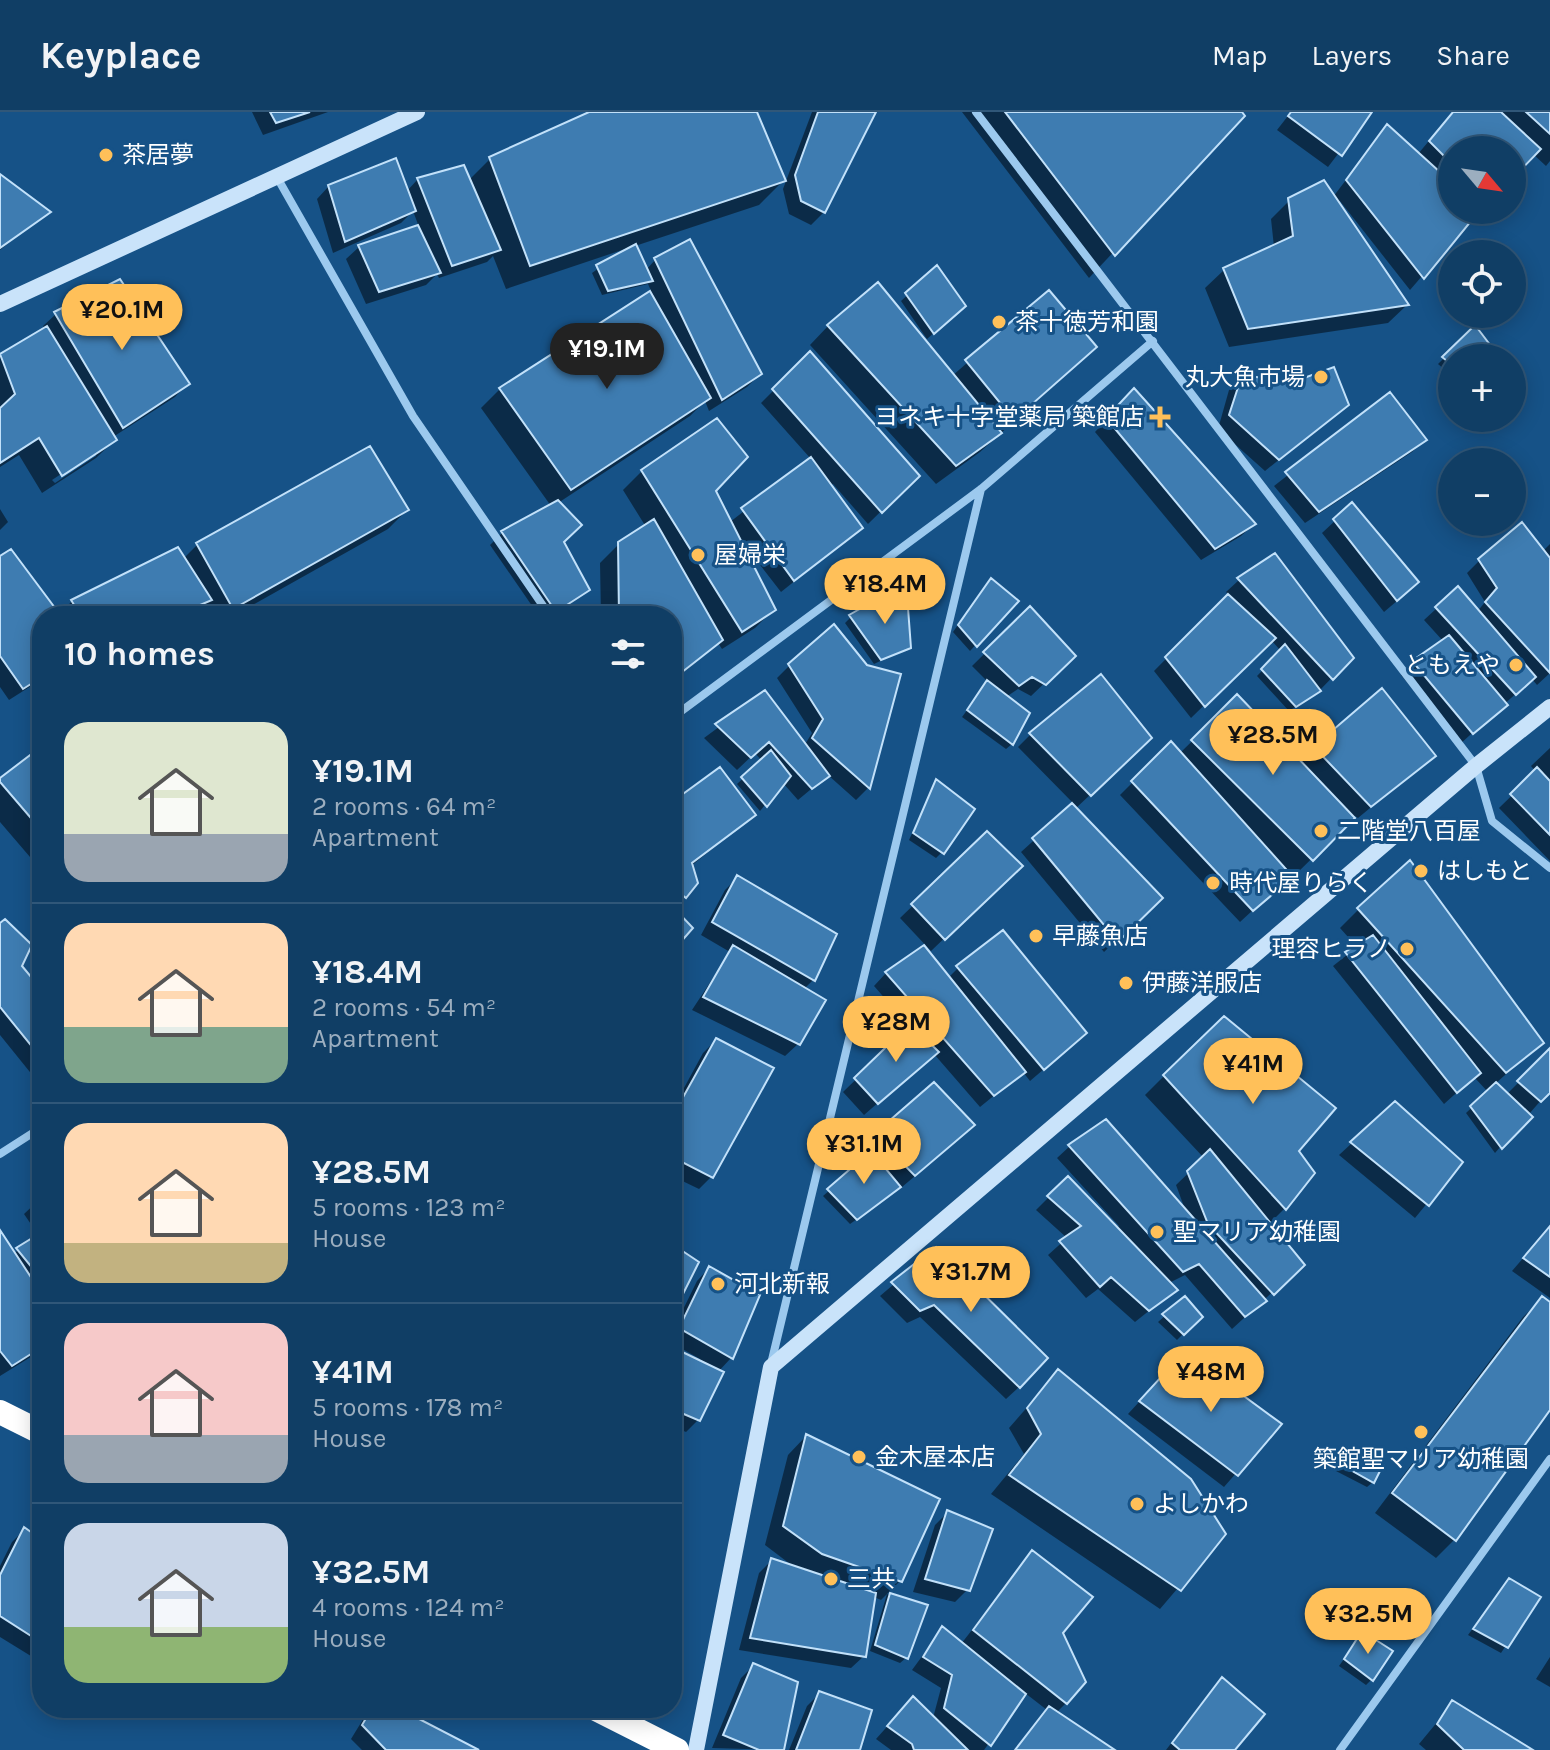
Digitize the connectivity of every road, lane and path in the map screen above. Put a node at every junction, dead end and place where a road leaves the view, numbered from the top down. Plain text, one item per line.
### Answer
1 (417, 112) edge
2 (976, 112) edge
3 (278, 179) junction
4 (0, 304) edge
5 (1153, 341) junction
6 (981, 489) junction
7 (543, 606) edge
8 (1550, 707) edge
9 (682, 711) edge
10 (1476, 766) junction
11 (1550, 868) edge
12 (32, 1133) edge
13 (0, 1154) edge
14 (771, 1367) junction
15 (0, 1412) edge
16 (32, 1428) edge
17 (1550, 1459) edge
18 (614, 1718) edge
19 (677, 1750) edge
20 (696, 1750) edge
21 (1340, 1750) edge

1 - 3 street
2 - 5 street
3 - 4 street
3 - 7 street
5 - 6 street
5 - 10 street
6 - 9 street
6 - 14 street
8 - 10 street
10 - 11 street
10 - 14 street
12 - 13 street
14 - 20 street
15 - 16 highway
17 - 21 street
18 - 19 highway

